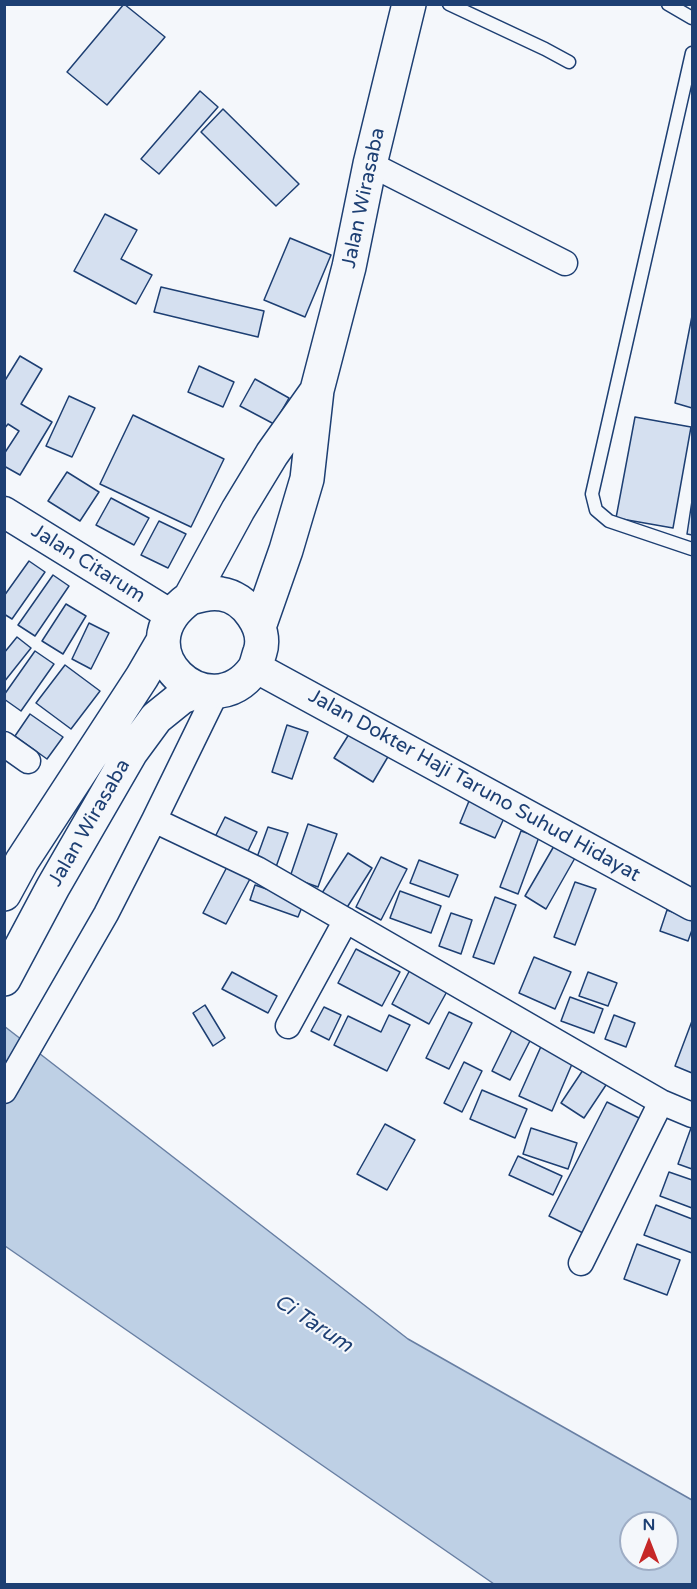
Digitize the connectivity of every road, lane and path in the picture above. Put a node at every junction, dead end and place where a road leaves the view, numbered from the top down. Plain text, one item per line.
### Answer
1 (409, 4) edge
2 (449, 4) edge
3 (668, 4) edge
4 (693, 18) edge
5 (693, 54) edge
6 (569, 63) dead end
7 (370, 164) junction
8 (565, 263) dead end
9 (317, 390) junction
10 (4, 512) edge
11 (693, 549) edge
12 (175, 618) junction
13 (259, 627) junction
14 (255, 667) junction
15 (209, 690) junction
16 (4, 744) edge
17 (28, 761) dead end
18 (154, 820) junction
19 (4, 894) edge
20 (693, 905) edge
21 (346, 920) junction
22 (4, 979) edge
23 (288, 1026) dead end
24 (4, 1091) edge
25 (661, 1102) junction
26 (693, 1116) edge
27 (581, 1263) dead end

1 - 7 main road, Jalan Wirasaba
2 - 6 lane
3 - 4 lane
5 - 11 lane
7 - 8 street
7 - 9 main road, Jalan Wirasaba
9 - 12 main road, Jalan Wirasaba
9 - 13 main road, Jalan Wirasaba
10 - 12 street, Jalan Citarum
12 - 13 main road
12 - 15 main road
12 - 19 main road, Jalan Wirasaba
13 - 14 main road
14 - 15 main road
14 - 20 street, Jalan Dokter Haji Taruno Suhud Hidayat
15 - 18 street
15 - 22 main road, Jalan Wirasaba
16 - 17 street
18 - 21 street
18 - 24 street
21 - 23 street
21 - 25 street
25 - 26 street
25 - 27 street

